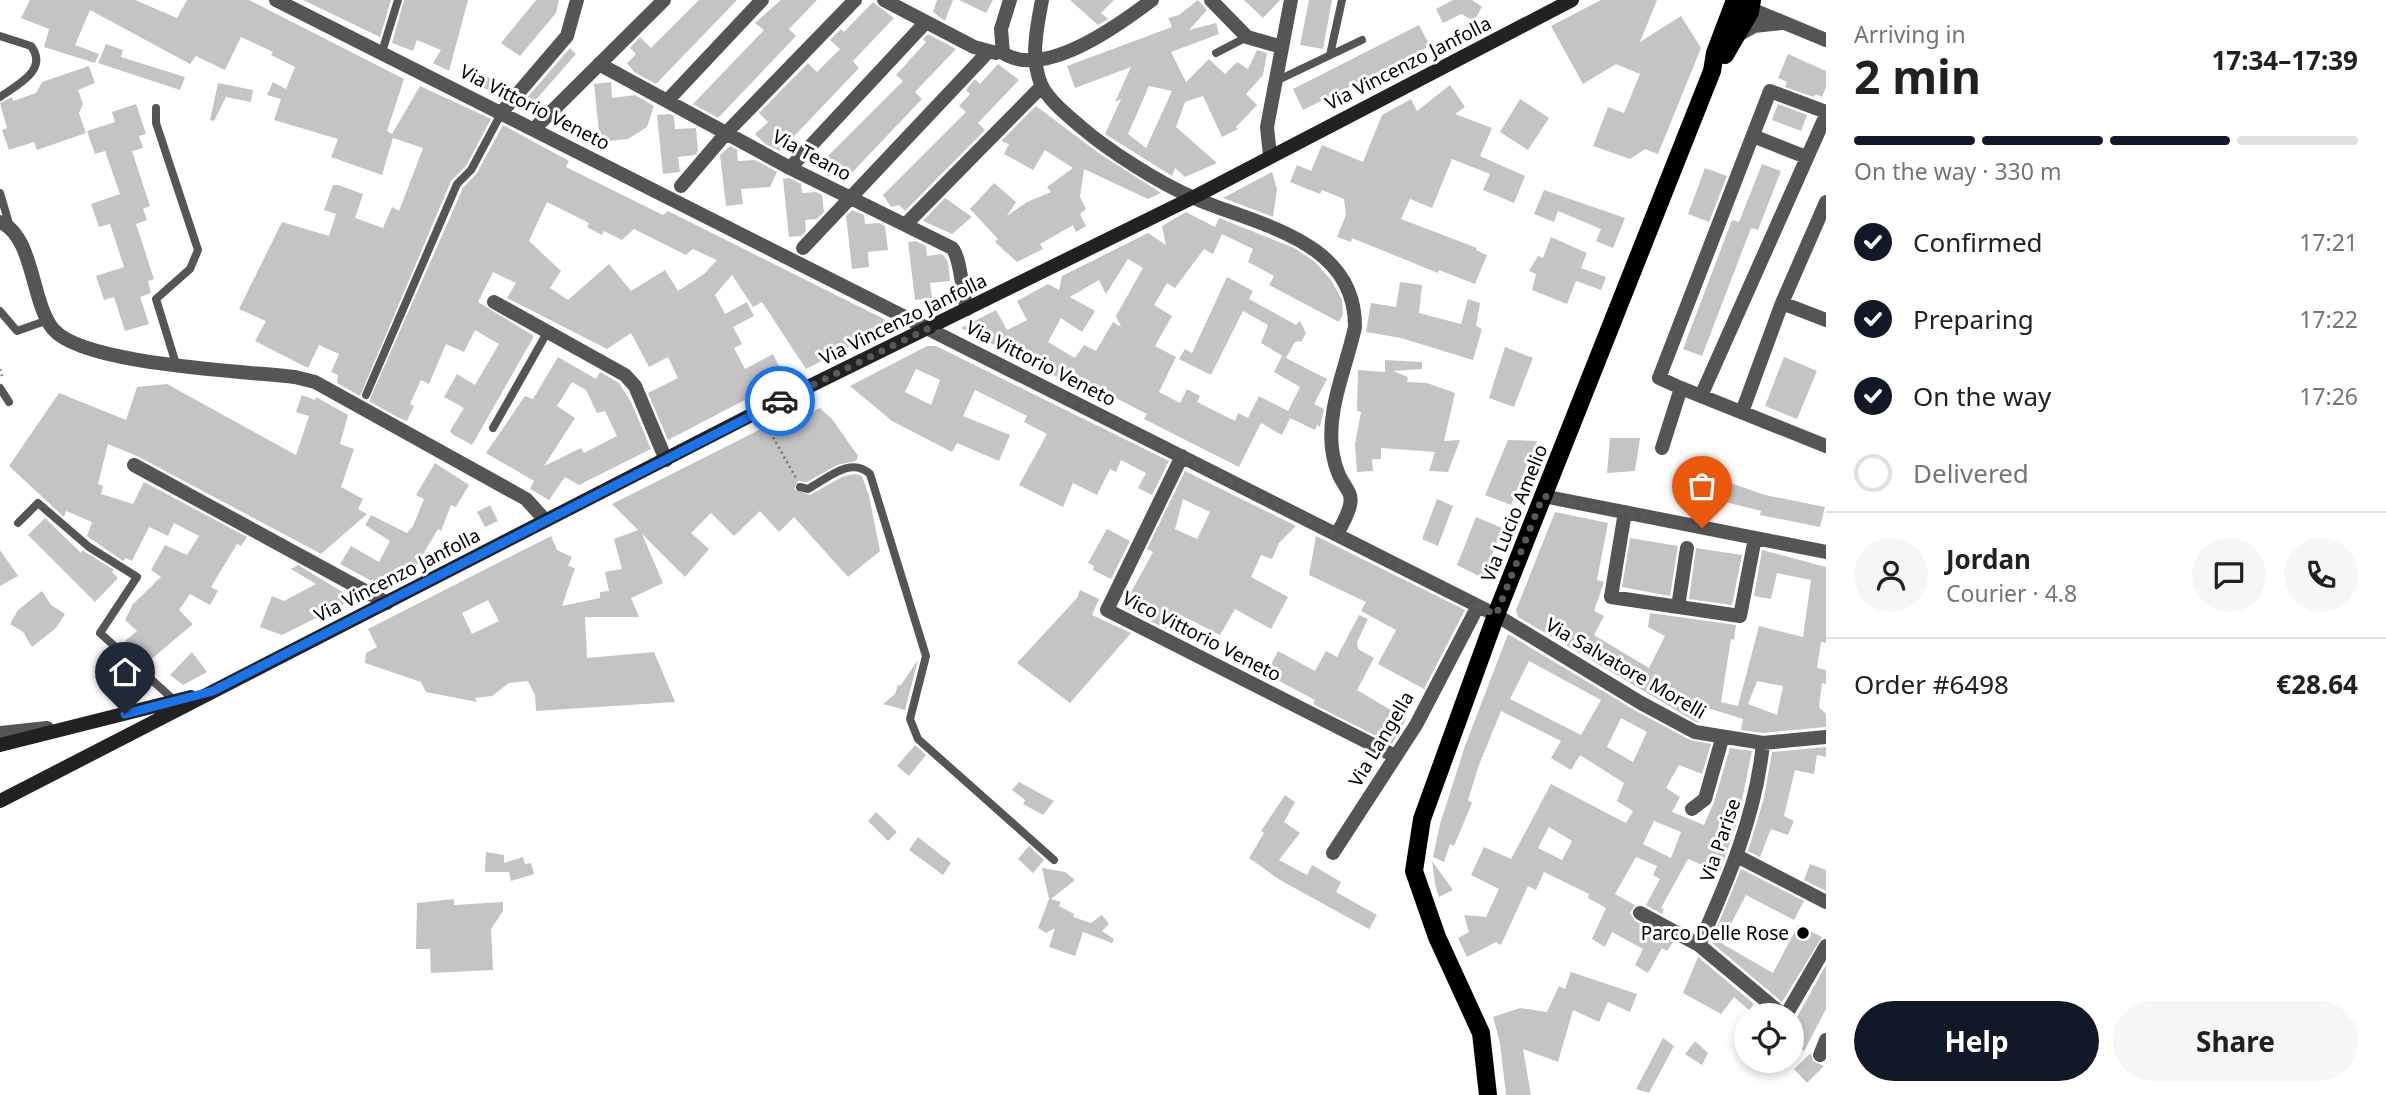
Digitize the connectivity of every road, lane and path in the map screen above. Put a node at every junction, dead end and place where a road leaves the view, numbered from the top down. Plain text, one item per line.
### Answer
1 (276, 0) edge
2 (398, 0) edge
3 (577, 0) edge
4 (664, 0) edge
5 (762, 0) edge
6 (855, 0) edge
7 (884, 0) edge
8 (1010, 0) edge
9 (1042, 0) edge
10 (1152, 0) edge
11 (1211, 0) edge
12 (1292, 0) edge
13 (1342, 0) edge
14 (1572, 0) edge
15 (1735, 0) edge
16 (1749, 3) edge
17 (926, 22) junction
18 (1787, 23) junction
19 (0, 36) edge
20 (1247, 37) junction
21 (1733, 38) junction
22 (1362, 40) dead end
23 (1826, 40) edge
24 (1282, 47) junction
25 (382, 52) junction
26 (995, 52) junction
27 (1216, 53) dead end
28 (1330, 55) junction
29 (599, 64) junction
30 (1036, 65) junction
31 (1712, 71) junction
32 (1275, 82) junction
33 (1042, 86) junction
34 (0, 97) edge
35 (667, 102) junction
36 (156, 108) dead end
37 (502, 112) junction
38 (1826, 113) edge
39 (535, 128) junction
40 (728, 131) junction
41 (1753, 136) junction
42 (1270, 156) junction
43 (1805, 157) junction
44 (790, 168) junction
45 (681, 186) dead end
46 (0, 193) edge
47 (851, 198) junction
48 (1193, 198) junction
49 (1826, 202) edge
50 (5, 224) edge
51 (906, 224) junction
52 (803, 248) dead end
53 (495, 302) dead end
54 (1782, 303) junction
55 (967, 309) junction
56 (0, 311) edge
57 (48, 320) junction
58 (1826, 320) edge
59 (929, 328) junction
60 (548, 331) junction
61 (176, 364) junction
62 (0, 388) edge
63 (1681, 388) junction
64 (366, 396) dead end
65 (1701, 396) junction
66 (9, 402) dead end
67 (759, 411) junction
68 (1742, 412) junction
69 (493, 428) dead end
70 (1826, 446) edge
71 (1662, 448) dead end
72 (1182, 456) junction
73 (666, 460) junction
74 (134, 465) dead end
75 (800, 487) joint
76 (1543, 496) junction
77 (1625, 512) junction
78 (545, 520) junction
79 (18, 523) dead end
80 (1337, 534) junction
81 (1755, 538) junction
82 (1687, 548) dead end
83 (1826, 552) edge
84 (387, 603) junction
85 (1478, 606) junction
86 (1678, 607) junction
87 (1496, 615) junction
88 (213, 691) junction
89 (175, 701) junction
90 (101, 720) junction
91 (0, 733) edge
92 (1826, 737) edge
93 (1722, 739) junction
94 (1763, 743) junction
95 (0, 745) edge
96 (1395, 756) junction
97 (23, 790) junction
98 (0, 795) edge
99 (0, 801) edge
100 (1692, 809) dead end
101 (1333, 853) dead end
102 (1737, 856) junction
103 (1054, 860) dead end
104 (1826, 902) edge
105 (1640, 913) dead end
106 (1699, 946) junction
107 (1826, 946) edge
108 (1770, 1003) edge
109 (1792, 1003) edge
110 (1826, 1040) edge
111 (1820, 1055) dead end
112 (1488, 1095) edge

1 - 25 street, Via Vittorio Veneto
2 - 25 lane
3 - 37 street
4 - 29 street
5 - 35 street
6 - 40 street
7 - 17 street
8 - 26 street
9 - 30 street
10 - 30 street
11 - 20 street
12 - 24 street
13 - 28 lane
14 - 42 main road, Via Vincenzo Janfolla
15 - 31 main road
16 - 18 street
16 - 21 main road
17 - 26 street
17 - 44 street
18 - 21 street
18 - 23 street
19 - 34 lane
20 - 24 street
20 - 27 lane
21 - 31 main road
22 - 28 lane
24 - 32 street
25 - 37 street, Via Vittorio Veneto
26 - 30 street
26 - 47 street
28 - 32 lane
29 - 35 street, Via Teano
29 - 39 street
30 - 33 street
31 - 76 main road, Via Lucio Amelio
32 - 42 street
33 - 48 street
33 - 51 street
35 - 40 street, Via Teano
36 - 61 lane
37 - 39 street, Via Vittorio Veneto
37 - 64 lane
38 - 41 street
38 - 43 street
39 - 59 street, Via Vittorio Veneto
40 - 44 street, Via Teano
40 - 45 street
41 - 43 street
41 - 63 street
42 - 48 main road, Via Vincenzo Janfolla
43 - 65 street
44 - 47 street, Via Teano
46 - 50 lane
47 - 51 street, Via Teano
47 - 52 street
48 - 55 main road, Via Vincenzo Janfolla
48 - 80 street
49 - 54 street
50 - 57 street
51 - 55 street, Via Teano
53 - 60 street
54 - 58 street
54 - 68 street
55 - 59 main road, Via Vincenzo Janfolla
56 - 57 lane
57 - 61 street
59 - 67 main road, Via Vincenzo Janfolla
59 - 72 street, Via Vittorio Veneto
60 - 69 lane
60 - 73 street
61 - 78 street
62 - 66 lane
63 - 65 street
63 - 71 street
65 - 68 street
67 - 73 main road, Via Vincenzo Janfolla
67 - 75 path
68 - 70 street
72 - 80 street, Via Vittorio Veneto
72 - 96 street, Vico Vittorio Veneto
73 - 78 main road, Via Vincenzo Janfolla
74 - 84 street
75 - 103 lane
76 - 77 street
76 - 87 main road, Via Lucio Amelio
77 - 81 street
77 - 86 street
78 - 84 main road, Via Vincenzo Janfolla
79 - 89 lane
80 - 85 street, Via Vittorio Veneto
81 - 83 street
81 - 86 street
82 - 86 street
84 - 88 main road, Via Vincenzo Janfolla
85 - 87 street, Via Vittorio Veneto
85 - 96 street, Via Langella
87 - 93 street, Via Salvatore Morelli
87 - 112 main road, Via Lucio Amelio
88 - 89 main road, Via Vincenzo Janfolla
88 - 97 main road, Via Vincenzo Janfolla
89 - 90 main road, Via Vincenzo Janfolla
90 - 91 street
90 - 95 main road, Via Vincenzo Janfolla
92 - 94 street, Via Salvatore Morelli
93 - 94 street, Via Salvatore Morelli
93 - 100 street
94 - 102 street, Via Parise
96 - 101 street, Via Langella
97 - 98 street
97 - 99 main road, Via Vincenzo Janfolla
102 - 104 street
102 - 106 street, Via Parise
105 - 106 street
106 - 108 street
107 - 109 street
110 - 111 street

